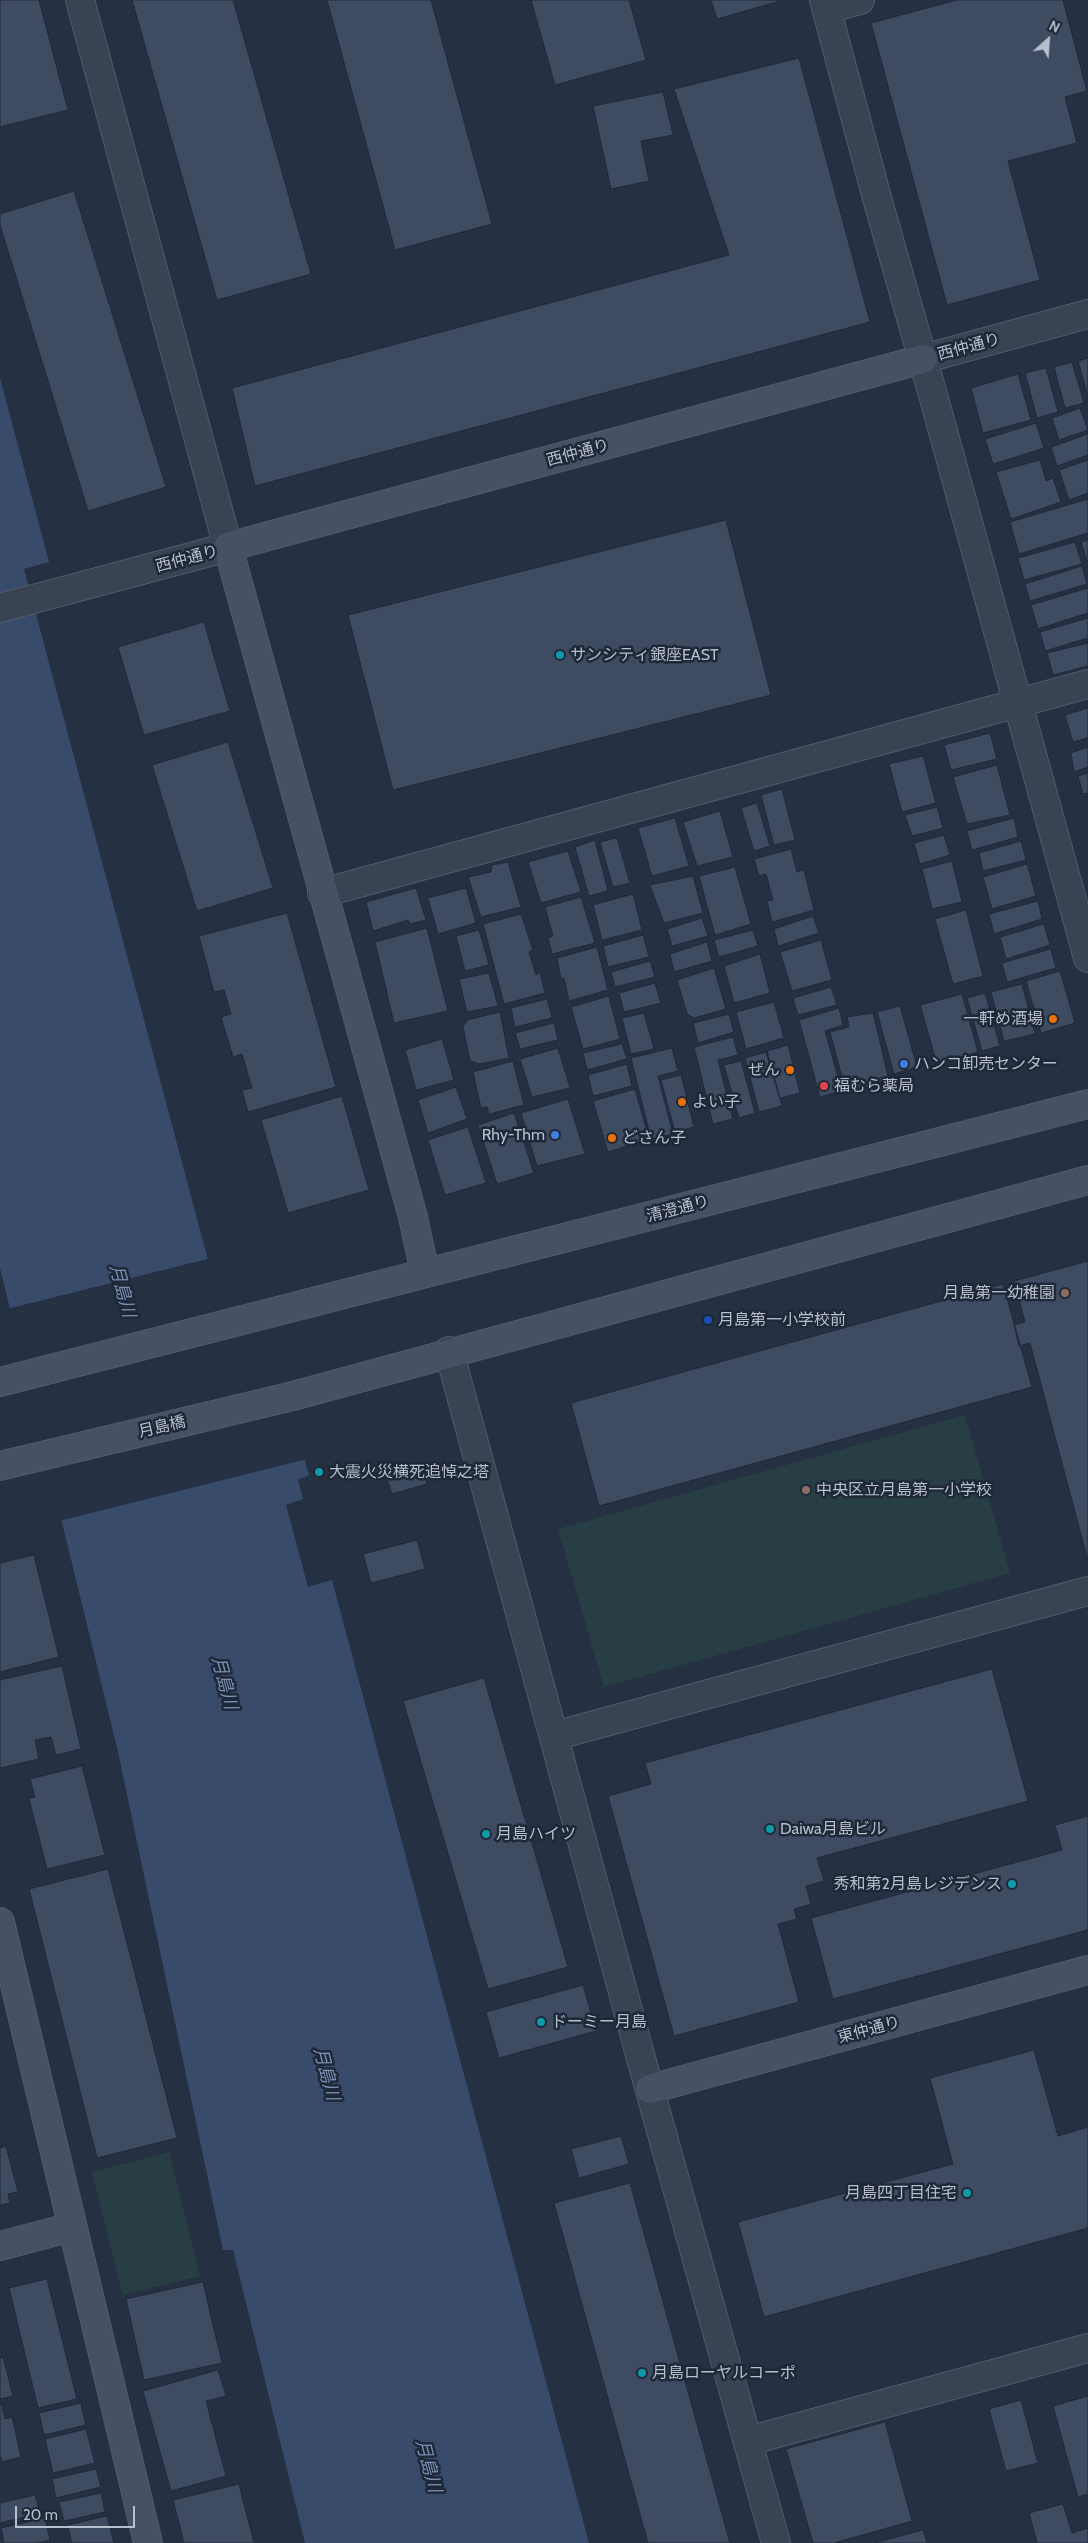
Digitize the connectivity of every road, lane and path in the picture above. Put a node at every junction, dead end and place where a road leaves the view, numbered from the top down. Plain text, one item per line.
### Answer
1 (80, 0) edge
2 (860, 0) edge
3 (826, 4) edge
4 (1088, 314) edge
5 (923, 359) junction
6 (228, 548) junction
7 (0, 608) edge
8 (1088, 684) edge
9 (1018, 703) junction
10 (322, 893) junction
11 (1088, 958) edge
12 (1088, 1104) edge
13 (1088, 1180) edge
14 (425, 1273) junction
15 (449, 1352) junction
16 (5, 1380) edge
17 (0, 1466) edge
18 (1088, 1590) edge
19 (554, 1736) junction
20 (0, 1922) edge
21 (1088, 1970) edge
22 (650, 2090) junction
23 (72, 2227) junction
24 (0, 2246) edge
25 (1088, 2348) edge
26 (748, 2441) junction
27 (148, 2543) edge
28 (776, 2543) edge

1 - 6 street
2 - 3 street
3 - 5 street
4 - 5 street, 西仲通り
5 - 6 street, 西仲通り
5 - 9 street
6 - 7 street, 西仲通り
6 - 10 street
8 - 9 street
9 - 10 street
9 - 11 street
10 - 14 street
12 - 14 street, 清澄通り
13 - 15 street
14 - 16 street, 清澄通り
15 - 17 street, 月島橋
15 - 19 street
18 - 19 street
19 - 22 street
20 - 23 street
21 - 22 street, 東仲通り
22 - 26 street
23 - 24 street
23 - 27 street
25 - 26 street
26 - 28 street

